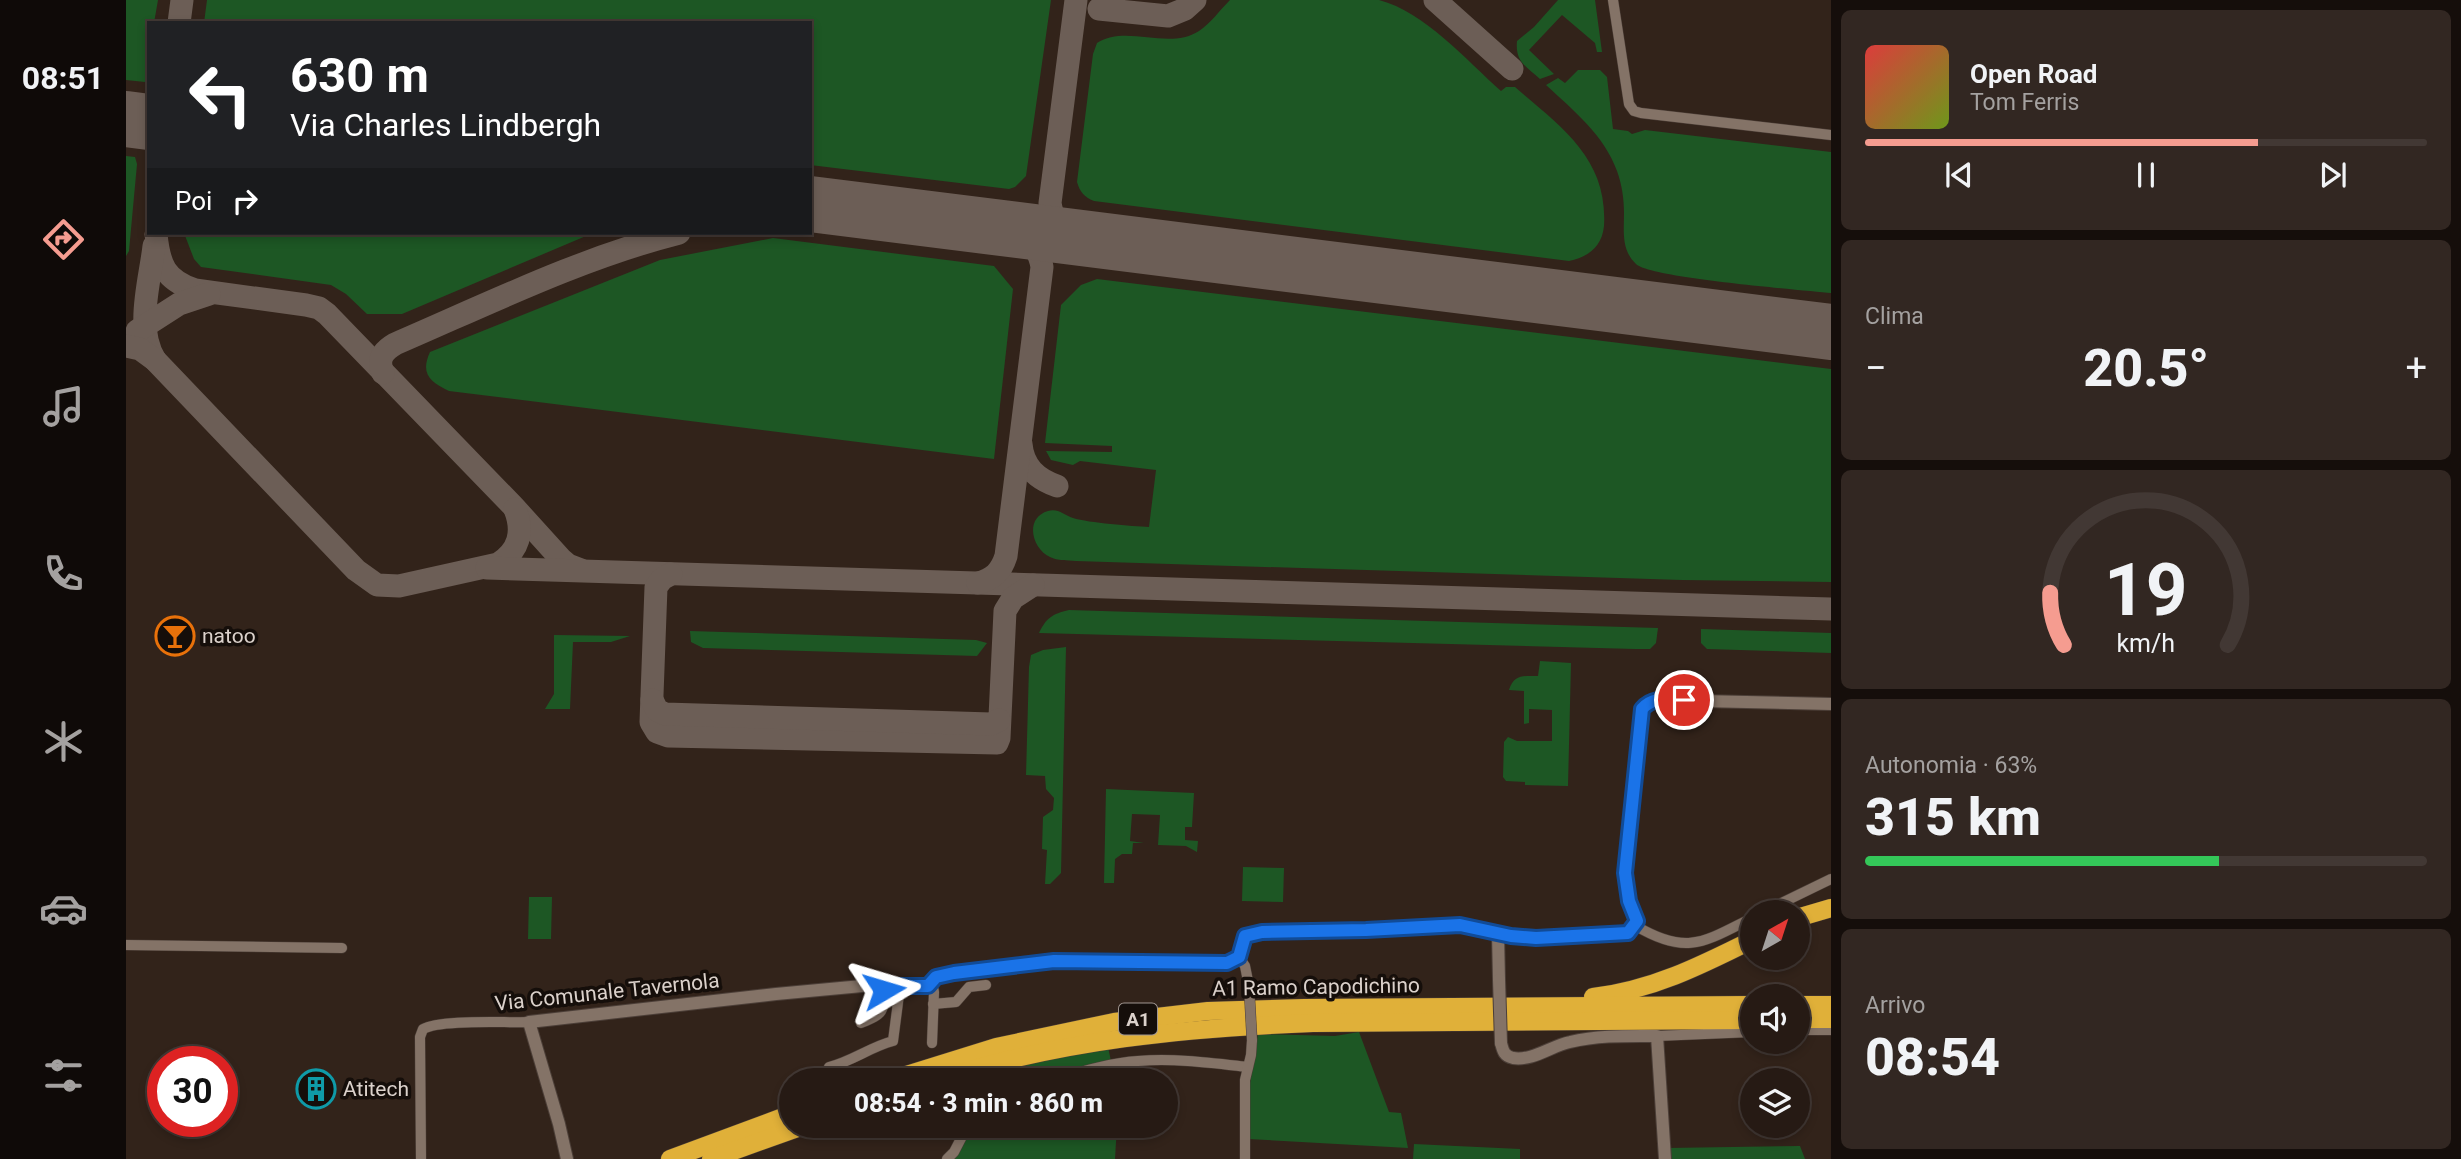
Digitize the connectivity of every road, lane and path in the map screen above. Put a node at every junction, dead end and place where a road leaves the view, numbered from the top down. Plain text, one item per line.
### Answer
1 (1613, 0) edge
2 (1831, 135) edge
3 (1831, 704) edge
4 (1831, 879) edge
5 (1788, 900) edge
6 (1831, 908) edge
7 (1810, 914) edge
8 (1740, 924) edge
9 (1636, 926) junction
10 (1498, 934) junction
11 (126, 945) edge
12 (1740, 946) edge
13 (342, 948) dead end
14 (1239, 957) junction
15 (932, 983) junction
16 (986, 985) dead end
17 (884, 986) junction
18 (900, 987) junction
19 (933, 1004) junction
20 (1740, 1005) edge
21 (1810, 1005) edge
22 (1831, 1005) edge
23 (1394, 1007) junction
24 (1810, 1019) edge
25 (1831, 1019) edge
26 (1740, 1020) edge
27 (530, 1022) junction
28 (860, 1023) dead end
29 (1810, 1030) edge
30 (1831, 1030) edge
31 (1740, 1033) edge
32 (1657, 1036) junction
33 (932, 1043) dead end
34 (829, 1067) dead end
35 (1248, 1067) junction
36 (929, 1068) edge
37 (980, 1068) edge
38 (1096, 1068) edge
39 (779, 1118) edge
40 (779, 1135) edge
41 (961, 1138) edge
42 (421, 1159) edge
43 (567, 1159) edge
44 (670, 1159) edge
45 (711, 1159) edge
46 (947, 1159) edge
47 (1245, 1159) edge
48 (1665, 1159) edge

1 - 2 street
3 - 9 street
4 - 5 street
6 - 7 highway
8 - 9 street
9 - 10 street
10 - 14 street
10 - 32 street, bridge
11 - 13 street
12 - 23 highway
14 - 15 street, Via Comunale Tavernola
14 - 35 street, bridge
15 - 18 street, Via Comunale Tavernola
15 - 19 street
16 - 19 street
17 - 18 street, Via Comunale Tavernola
17 - 27 street, Via Comunale Tavernola
17 - 28 street
18 - 34 street
19 - 33 street
20 - 23 highway, A1 Ramo Capodichino / A1
21 - 22 highway
23 - 36 highway, A1 Ramo Capodichino / A1
24 - 25 highway
26 - 37 highway, A1 Ramo Capodichino / A1
27 - 42 street, Via Comunale Tavernola
27 - 43 street
29 - 30 street
31 - 32 street
32 - 48 street
35 - 38 street
35 - 47 street
39 - 44 highway
40 - 45 highway
41 - 46 street

